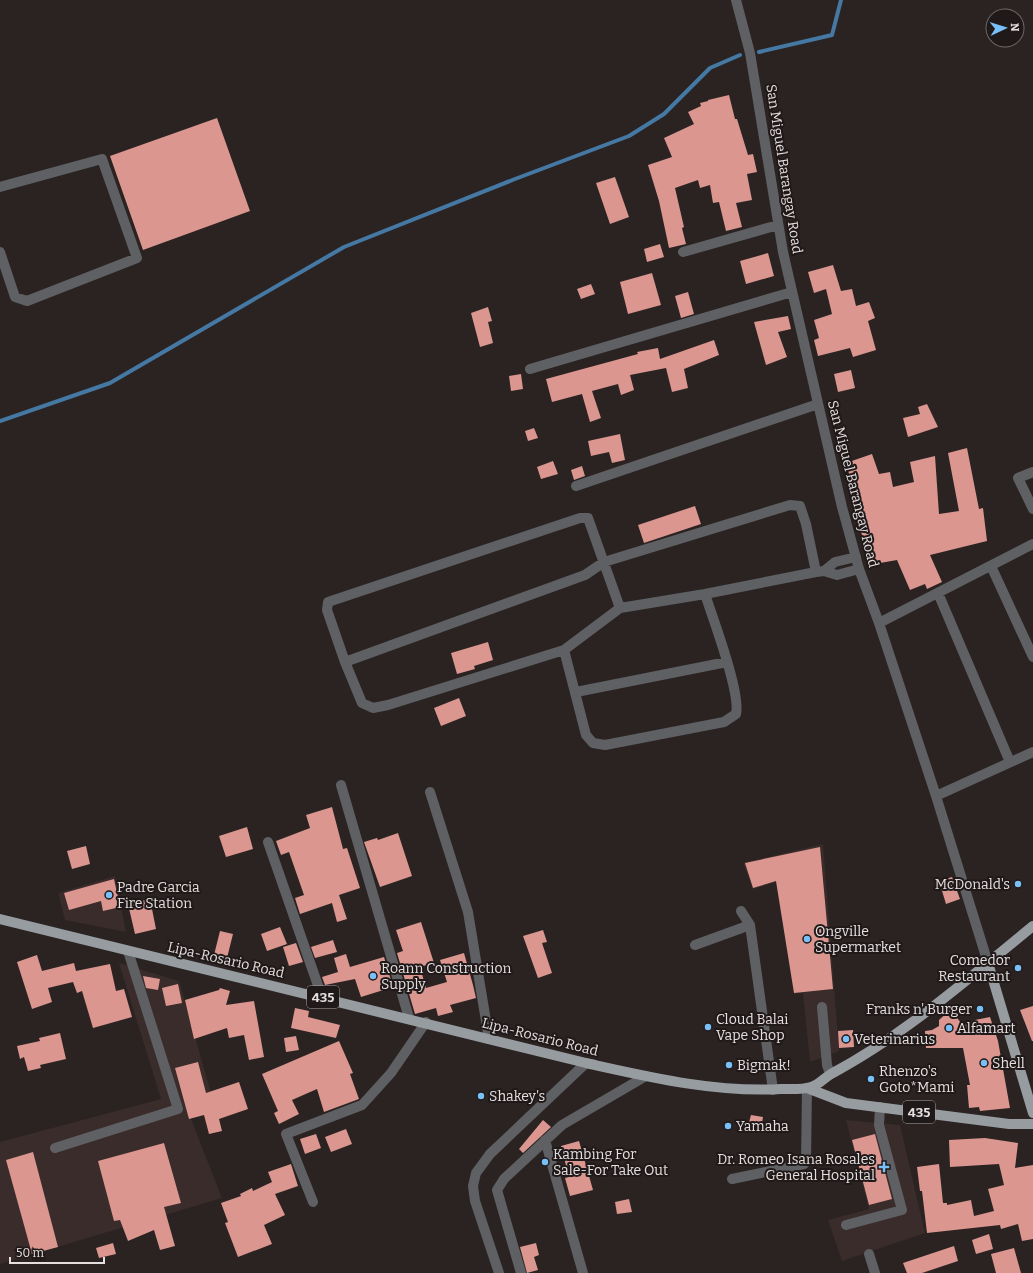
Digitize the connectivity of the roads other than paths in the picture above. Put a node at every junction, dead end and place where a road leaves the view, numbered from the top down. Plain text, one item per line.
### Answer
1 (736, 0) edge
2 (0, 187) edge
3 (778, 225) junction
4 (0, 252) edge
5 (683, 252) dead end
6 (792, 292) junction
7 (530, 369) dead end
8 (818, 404) junction
9 (1033, 472) edge
10 (576, 486) dead end
11 (1033, 509) edge
12 (1033, 544) edge
13 (856, 557) junction
14 (604, 562) junction
15 (991, 566) junction
16 (860, 569) junction
17 (820, 572) junction
18 (938, 592) junction
19 (706, 594) junction
20 (620, 608) junction
21 (879, 623) junction
22 (564, 650) junction
23 (1033, 657) edge
24 (345, 662) junction
25 (727, 662) junction
26 (576, 692) junction
27 (1033, 752) edge
28 (1010, 762) junction
29 (341, 786) dead end
30 (430, 792) dead end
31 (936, 796) junction
32 (268, 842) dead end
33 (741, 911) dead end
34 (0, 919) edge
35 (750, 925) junction
36 (1033, 926) edge
37 (695, 945) dead end
38 (128, 951) junction
39 (988, 963) junction
40 (322, 996) junction
41 (822, 1007) dead end
42 (409, 1018) junction
43 (426, 1022) junction
44 (489, 1039) junction
45 (586, 1063) junction
46 (830, 1074) junction
47 (646, 1076) junction
48 (807, 1088) junction
49 (773, 1090) junction
50 (880, 1107) junction
51 (1033, 1113) edge
52 (1033, 1124) edge
53 (545, 1140) junction
54 (55, 1148) dead end
55 (732, 1179) dead end
56 (313, 1202) dead end
57 (846, 1225) dead end
58 (869, 1254) dead end
59 (499, 1273) edge
60 (521, 1273) edge
61 (583, 1273) edge
62 (875, 1273) edge

1 - 3 street, San Miguel Barangay Road
2 - 4 street
3 - 5 street
3 - 6 street, San Miguel Barangay Road
6 - 7 street
6 - 8 street, San Miguel Barangay Road
8 - 10 street
8 - 13 street, San Miguel Barangay Road
9 - 11 street
12 - 15 street
13 - 16 street, San Miguel Barangay Road
13 - 17 street
14 - 17 street
14 - 20 street
14 - 24 street
14 - 24 street
15 - 18 street
15 - 23 street
16 - 17 street
16 - 21 street, San Miguel Barangay Road
17 - 19 street
18 - 21 street
18 - 28 street
19 - 20 street
19 - 25 street
20 - 22 street
21 - 31 street, San Miguel Barangay Road
22 - 24 street
22 - 26 street
25 - 26 street
25 - 26 street
27 - 28 street
28 - 31 street
29 - 42 street
30 - 44 street
31 - 39 street, San Miguel Barangay Road
32 - 40 street
33 - 35 street
34 - 38 main road, Lipa-Rosario Road / 435
35 - 37 street
35 - 49 street
36 - 39 main road, Lipa-Rosario Road
38 - 40 main road, Lipa-Rosario Road / 435
38 - 54 street
39 - 46 main road, Lipa-Rosario Road / 435
39 - 51 main road
40 - 42 main road, Lipa-Rosario Road / 435
41 - 46 street
42 - 43 main road, Lipa-Rosario Road / 435
43 - 44 main road, Lipa-Rosario Road / 435
43 - 56 street
44 - 45 main road, Lipa-Rosario Road / 435
45 - 47 main road, Lipa-Rosario Road / 435
45 - 59 street
46 - 48 main road, Lipa-Rosario Road / 435
47 - 49 main road, Lipa-Rosario Road / 435
47 - 53 street
48 - 49 main road, Lipa-Rosario Road / 435
48 - 50 main road, 435
48 - 55 street
50 - 52 main road, 435
50 - 57 street
53 - 60 street
53 - 61 street
58 - 62 street

